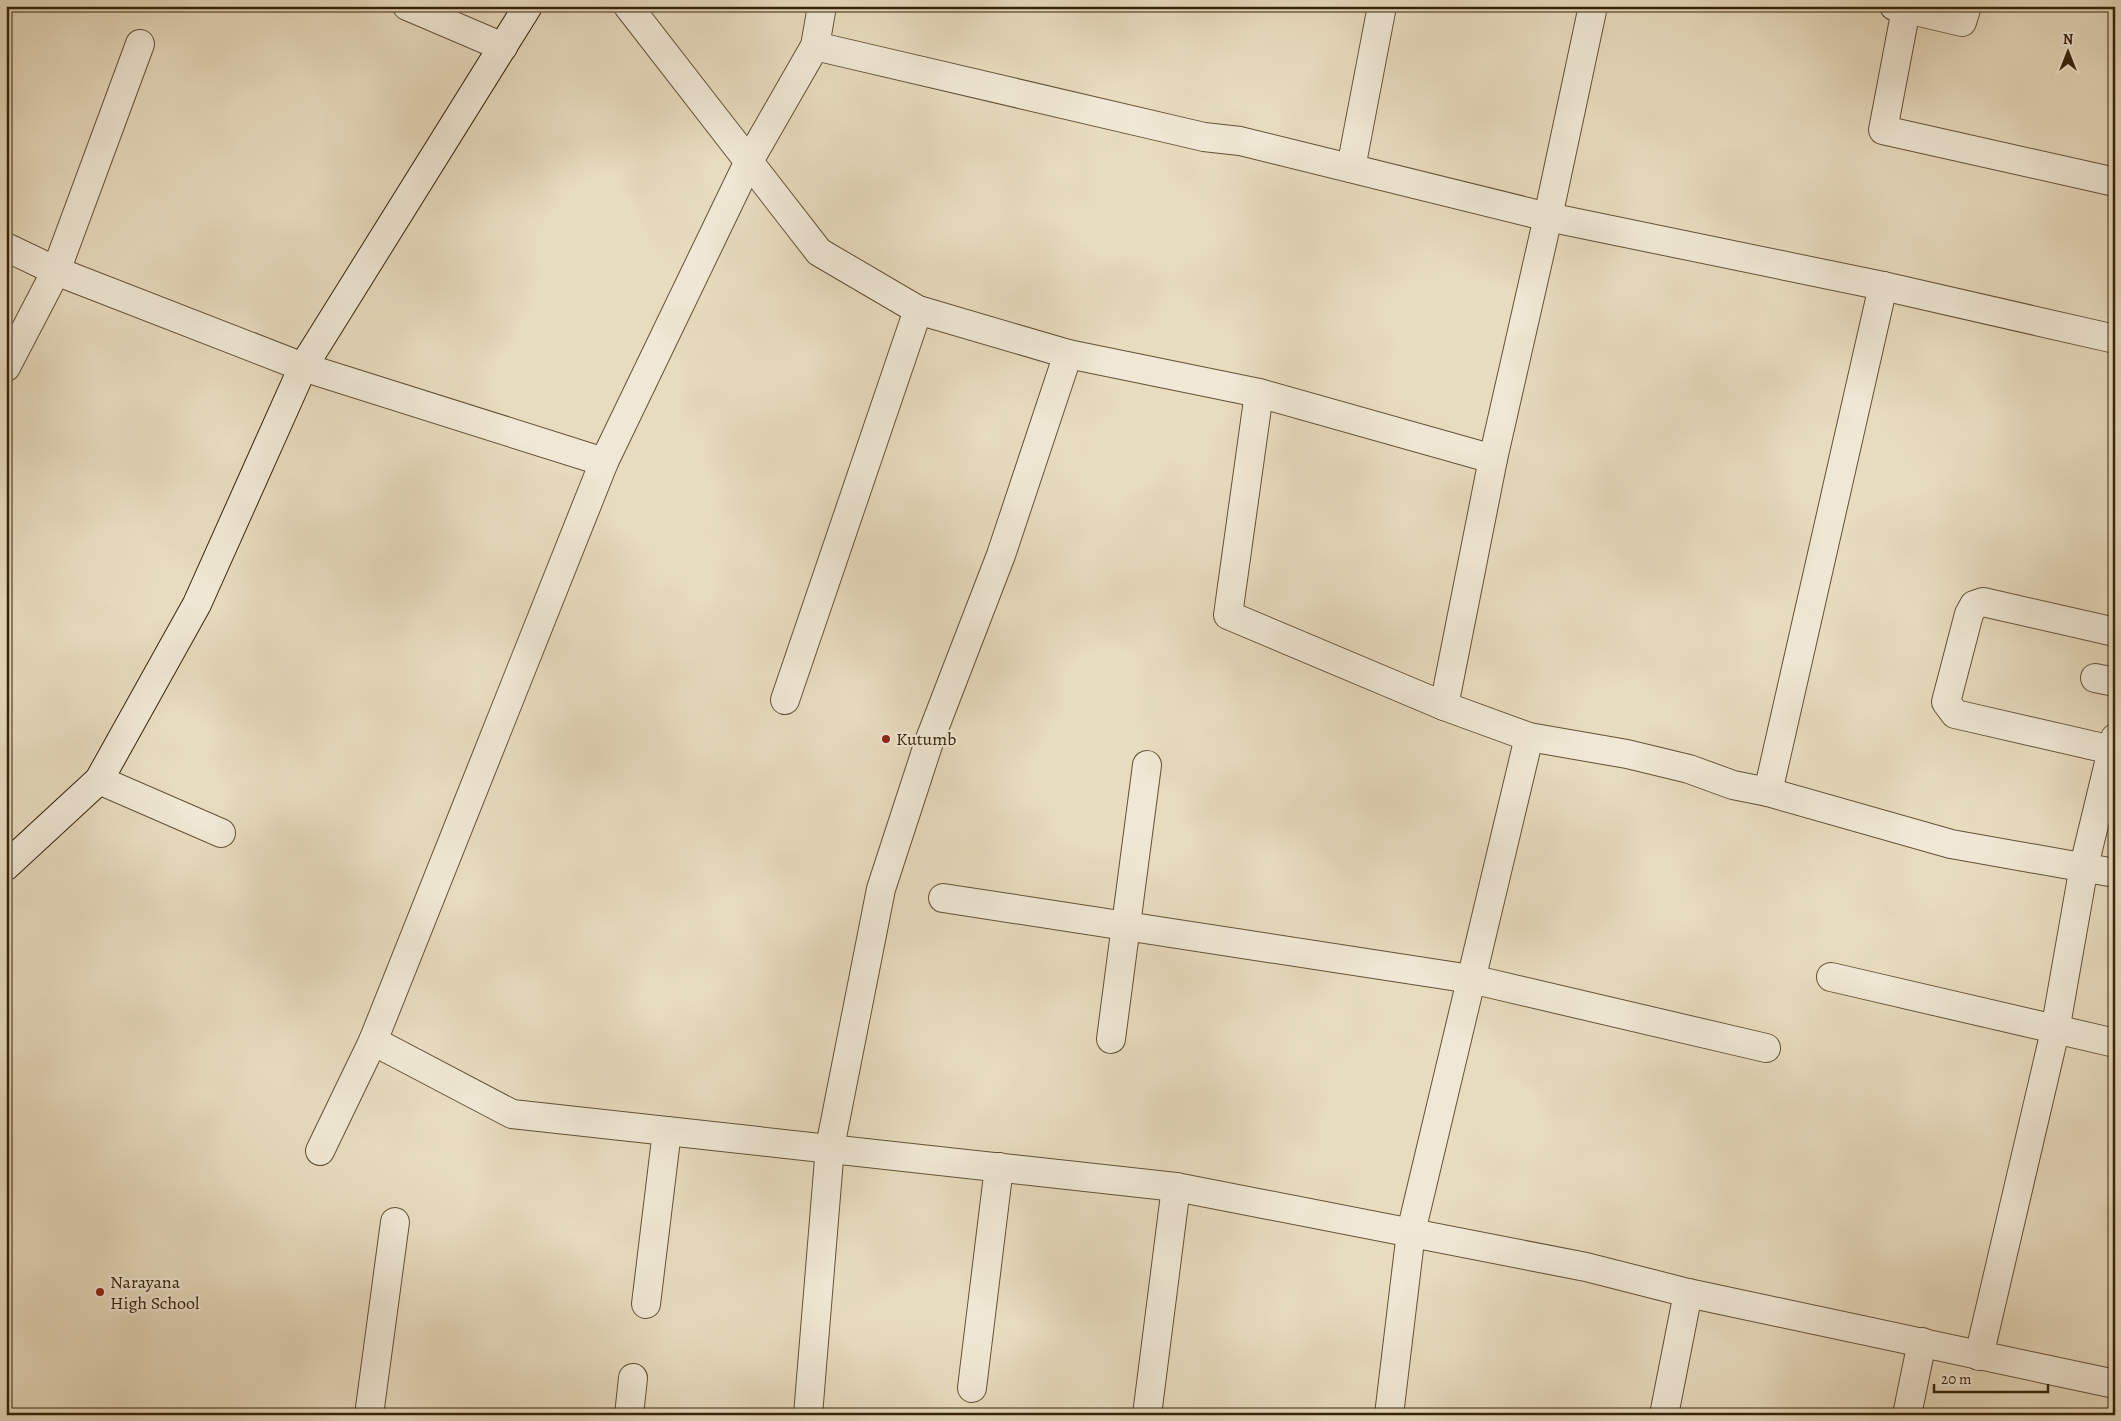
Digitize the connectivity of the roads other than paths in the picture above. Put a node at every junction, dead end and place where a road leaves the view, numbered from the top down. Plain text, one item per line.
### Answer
1 (407, 6) edge
2 (528, 6) edge
3 (628, 6) edge
4 (822, 6) edge
5 (1382, 6) edge
6 (1593, 6) edge
7 (1967, 6) edge
8 (1900, 8) edge
9 (140, 44) dead end
10 (815, 46) junction
11 (503, 47) junction
12 (750, 161) junction
13 (1351, 168) junction
14 (2115, 182) edge
15 (1548, 217) junction
16 (6, 247) edge
17 (56, 271) junction
18 (1882, 286) junction
19 (918, 310) junction
20 (2115, 339) edge
21 (1068, 354) junction
22 (6, 367) edge
23 (303, 367) junction
24 (1259, 393) junction
25 (1493, 459) junction
26 (604, 462) junction
27 (2115, 632) edge
28 (785, 700) dead end
29 (1444, 706) junction
30 (1529, 736) junction
31 (2113, 744) edge
32 (1148, 765) dead end
33 (99, 780) junction
34 (1768, 792) junction
35 (222, 833) dead end
36 (6, 866) edge
37 (2084, 866) junction
38 (2115, 873) edge
39 (943, 898) dead end
40 (1125, 927) junction
41 (1831, 977) dead end
42 (1471, 979) junction
43 (2055, 1031) junction
44 (1111, 1039) dead end
45 (373, 1041) junction
46 (2115, 1043) edge
47 (1766, 1048) dead end
48 (667, 1131) junction
49 (830, 1147) junction
50 (320, 1151) dead end
51 (999, 1167) junction
52 (1176, 1187) junction
53 (395, 1222) dead end
54 (1411, 1232) junction
55 (1688, 1293) junction
56 (646, 1304) dead end
57 (1922, 1342) junction
58 (1980, 1356) junction
59 (633, 1378) dead end
60 (2115, 1384) edge
61 (972, 1388) dead end
62 (370, 1415) edge
63 (629, 1415) edge
64 (808, 1415) edge
65 (1147, 1415) edge
66 (1389, 1415) edge
67 (1664, 1415) edge
68 (1907, 1415) edge

1 - 11 street
2 - 11 street
3 - 12 street
4 - 10 street
5 - 13 street
6 - 15 street
7 - 8 street
8 - 14 street
9 - 17 street
10 - 12 street
10 - 13 street
11 - 23 street
12 - 19 street
12 - 26 street
13 - 15 street
15 - 18 street
15 - 25 street
16 - 17 street
17 - 22 street
17 - 23 street
18 - 20 street
18 - 34 street
19 - 21 street
19 - 28 street
21 - 24 street
21 - 49 street
23 - 26 street
23 - 33 street
24 - 25 street
24 - 29 street
25 - 29 street
26 - 45 street
27 - 31 street
29 - 30 street
30 - 34 street
30 - 42 street
31 - 37 street
32 - 40 street
33 - 35 street
33 - 36 street
34 - 37 street
37 - 38 street
37 - 43 street
39 - 40 street
40 - 42 street
40 - 44 street
41 - 43 street
42 - 47 street
42 - 54 street
43 - 46 street
43 - 58 street
45 - 48 street
45 - 50 street
48 - 49 street
48 - 56 street
49 - 51 street
49 - 64 street
51 - 52 street
51 - 61 street
52 - 54 street
52 - 65 street
53 - 62 street
54 - 55 street
54 - 66 street
55 - 57 street
55 - 67 street
57 - 58 street
57 - 68 street
58 - 60 street
59 - 63 street

